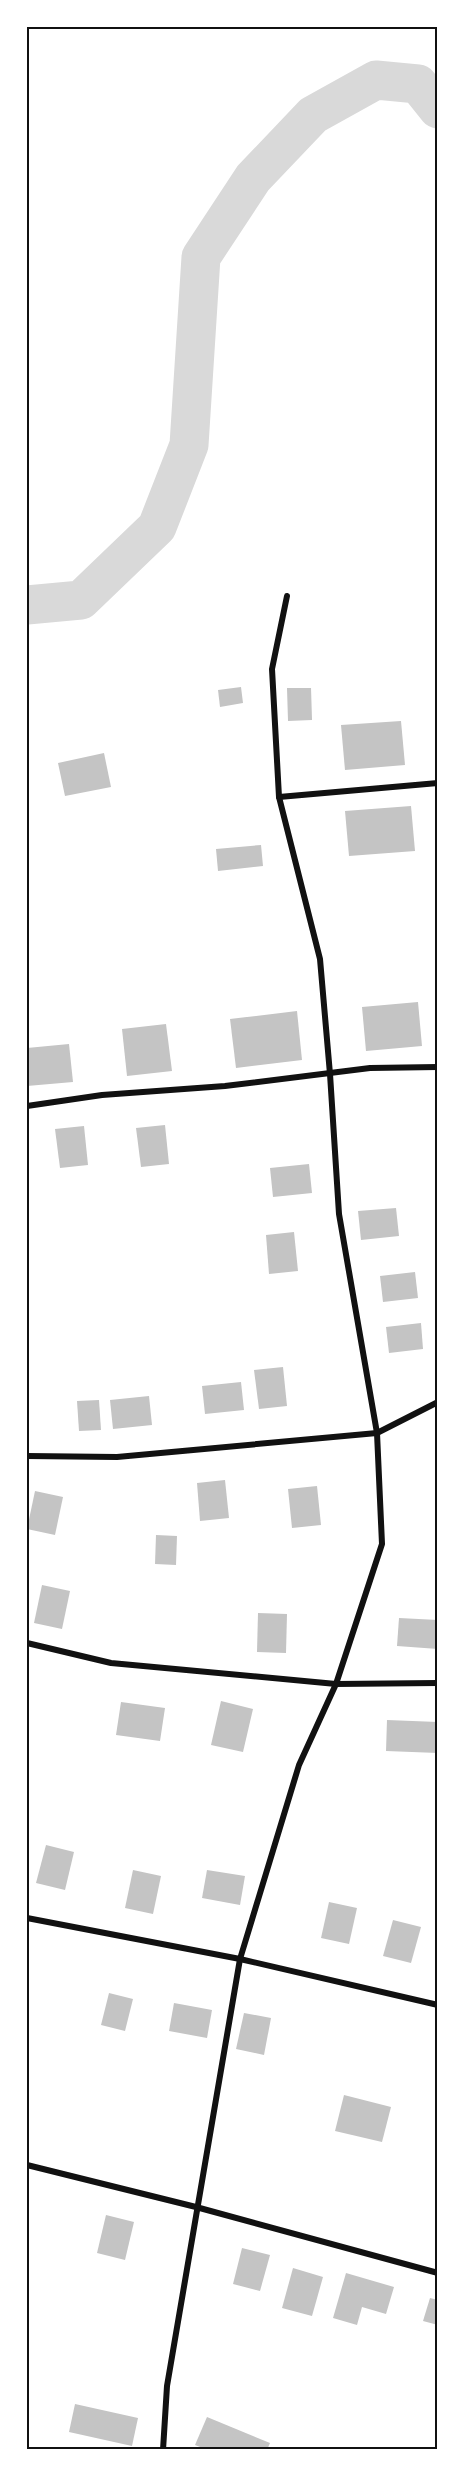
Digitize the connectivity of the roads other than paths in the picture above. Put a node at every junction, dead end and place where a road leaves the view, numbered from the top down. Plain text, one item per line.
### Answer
1 (287, 596) dead end
2 (438, 783) edge
3 (279, 797) junction
4 (438, 1067) edge
5 (330, 1074) junction
6 (27, 1106) edge
7 (438, 1402) edge
8 (377, 1433) junction
9 (27, 1456) edge
10 (27, 1643) edge
11 (438, 1683) edge
12 (336, 1684) junction
13 (27, 1918) edge
14 (240, 1959) junction
15 (438, 2005) edge
16 (27, 2165) edge
17 (196, 2207) junction
18 (438, 2273) edge
19 (163, 2450) edge

1 - 3 street
2 - 3 street
3 - 5 street
4 - 5 street
5 - 6 street
5 - 8 street
7 - 8 street
8 - 9 street
8 - 12 street
10 - 12 street
11 - 12 street
12 - 14 street
13 - 14 street
14 - 15 street
14 - 17 street
16 - 17 street
17 - 18 street
17 - 19 street

